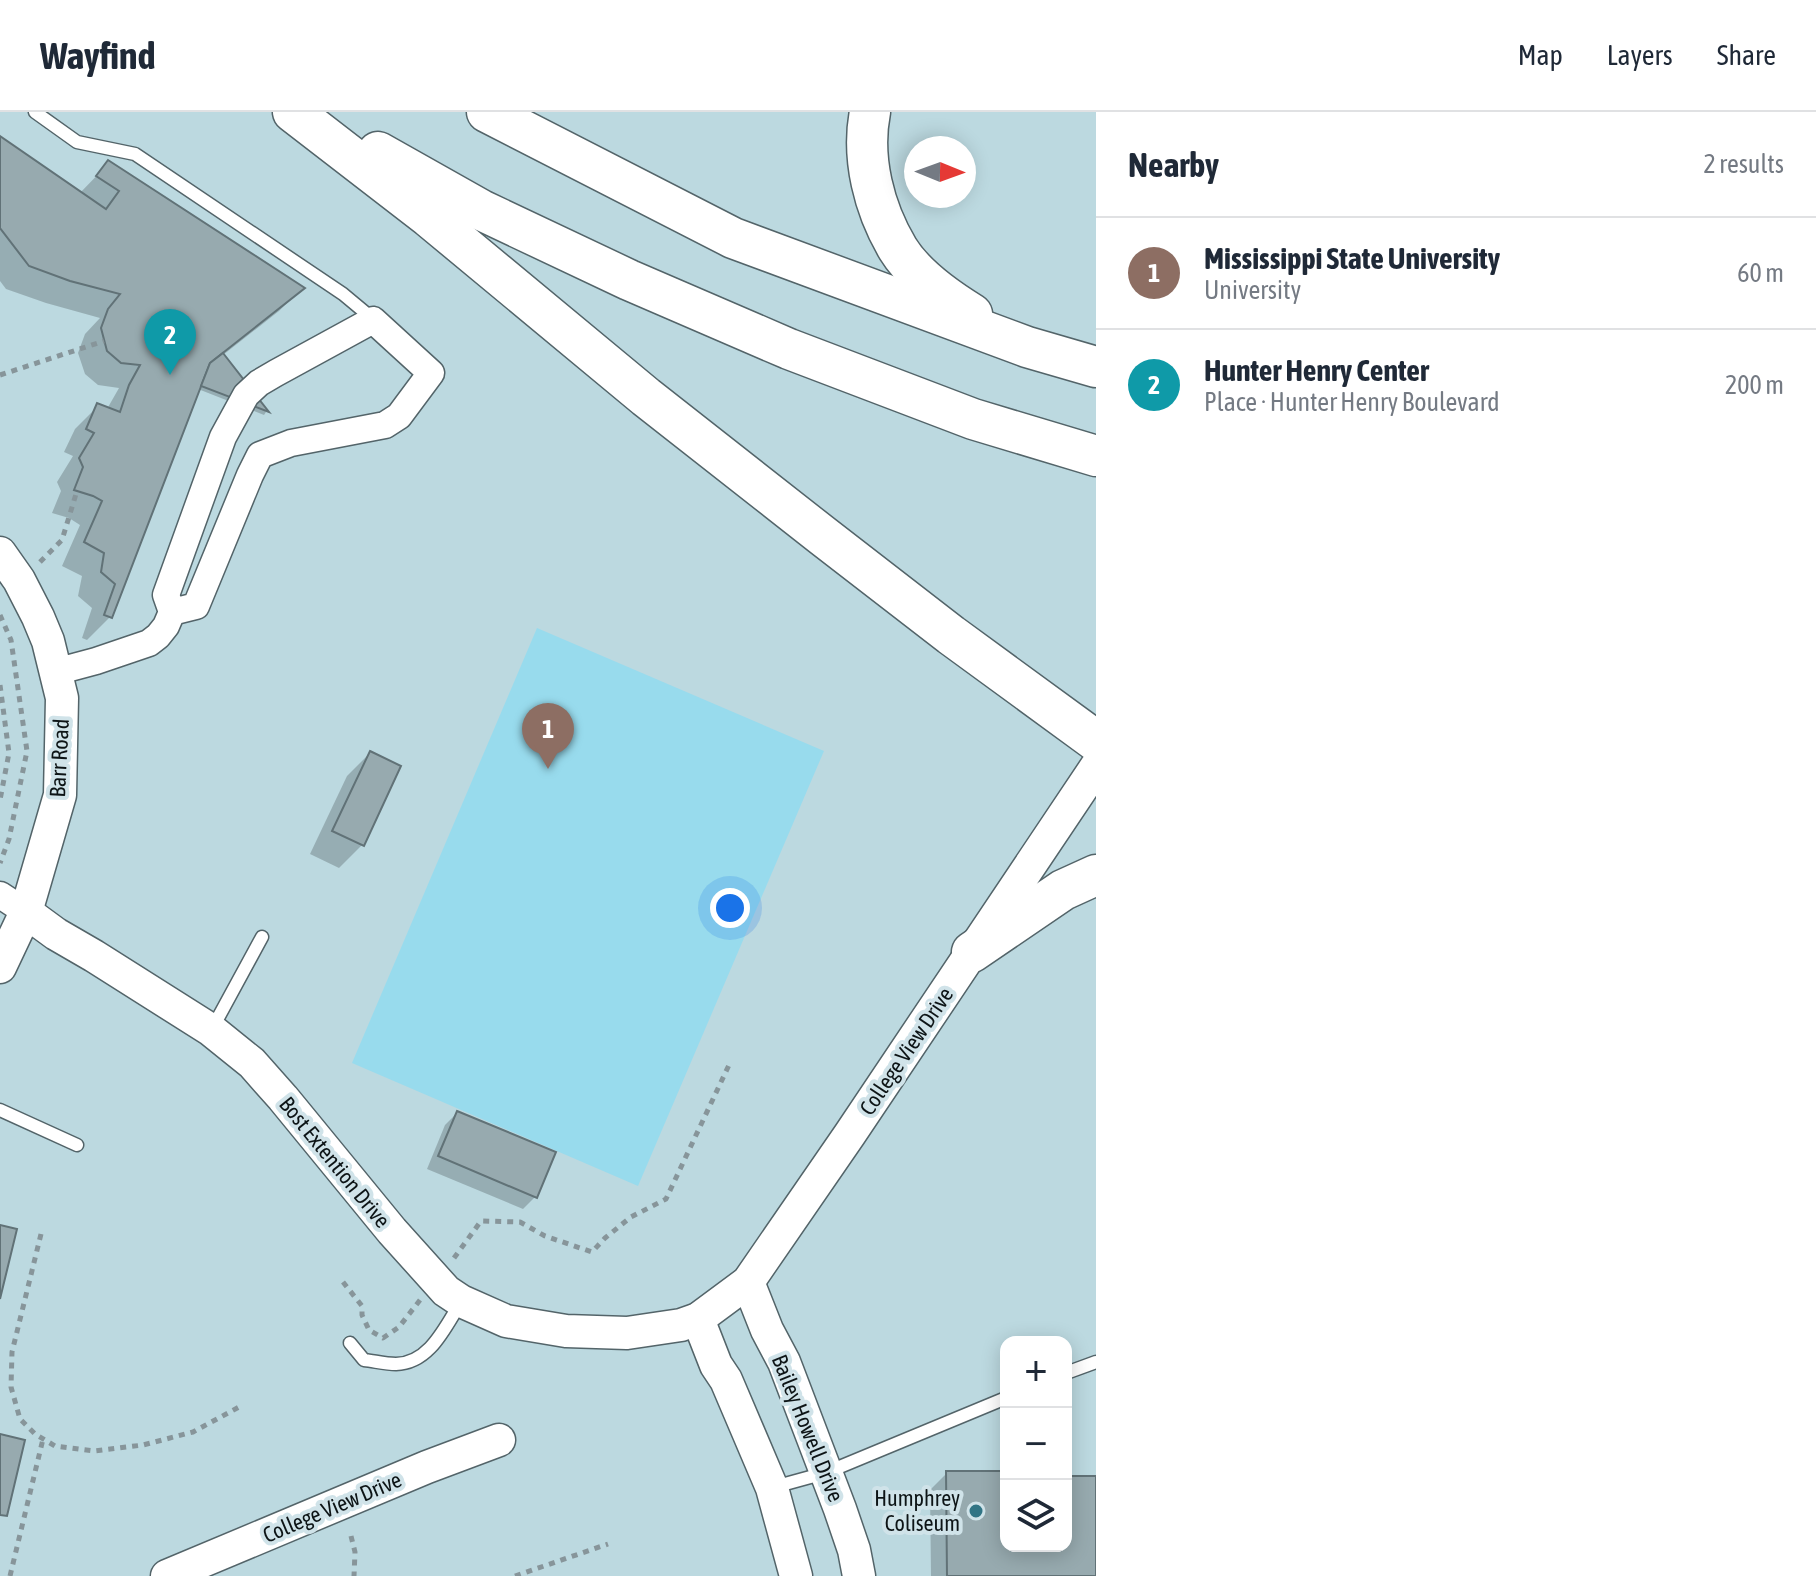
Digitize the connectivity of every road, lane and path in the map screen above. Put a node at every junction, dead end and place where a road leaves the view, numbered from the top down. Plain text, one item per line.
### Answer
1 (35, 112) edge
2 (293, 112) edge
3 (313, 112) edge
4 (487, 112) edge
5 (870, 112) edge
6 (373, 320) junction
7 (104, 341) dead end
8 (1027, 347) junction
9 (1096, 367) edge
10 (0, 375) edge
11 (223, 437) junction
12 (260, 455) junction
13 (1096, 456) edge
14 (76, 494) dead end
15 (0, 553) edge
16 (19, 580) junction
17 (172, 612) junction
18 (0, 615) edge
19 (55, 672) junction
20 (0, 685) edge
21 (1096, 741) edge
22 (1096, 767) edge
23 (0, 800) edge
24 (0, 863) edge
25 (1096, 875) edge
26 (13, 903) edge
27 (262, 937) dead end
28 (972, 952) junction
29 (0, 967) edge
30 (211, 1030) junction
31 (729, 1065) dead end
32 (0, 1110) edge
33 (77, 1145) dead end
34 (41, 1234) dead end
35 (436, 1280) junction
36 (343, 1282) dead end
37 (748, 1282) junction
38 (461, 1301) junction
39 (698, 1319) junction
40 (350, 1343) dead end
41 (1096, 1362) edge
42 (1072, 1371) edge
43 (1000, 1400) edge
44 (239, 1407) dead end
45 (43, 1439) junction
46 (499, 1440) dead end
47 (825, 1473) junction
48 (772, 1488) junction
49 (351, 1536) dead end
50 (608, 1544) dead end
51 (10, 1576) edge
52 (167, 1576) edge
53 (354, 1576) edge
54 (515, 1576) edge
55 (796, 1576) edge
56 (859, 1576) edge

1 - 6 lane
2 - 21 main road
3 - 13 main road
4 - 8 main road
5 - 8 main road
6 - 11 street
6 - 12 street
7 - 10 path
8 - 9 main road
11 - 12 street
11 - 17 street
12 - 17 street
14 - 16 path
15 - 16 street, Barr Road
16 - 19 street, Barr Road
17 - 19 street
18 - 24 path
19 - 26 street, Barr Road
20 - 23 path
22 - 28 street, College View Drive
25 - 28 main road
26 - 29 street, Barr Road
26 - 30 street, Bost Extention Drive
27 - 30 lane
28 - 37 street, College View Drive
30 - 35 street, Bost Extention Drive
31 - 35 path
32 - 33 lane
34 - 45 path
35 - 36 path
35 - 38 street, Bost Extention Drive
37 - 39 street, College View Drive
37 - 47 street, Bailey Howell Drive
38 - 39 street, Bost Extention Drive
38 - 40 lane
39 - 48 street
41 - 42 lane
43 - 47 lane
44 - 45 path
45 - 51 path
46 - 52 street, College View Drive
47 - 48 lane
47 - 56 street, Bailey Howell Drive
48 - 55 street
49 - 53 path
50 - 54 path

